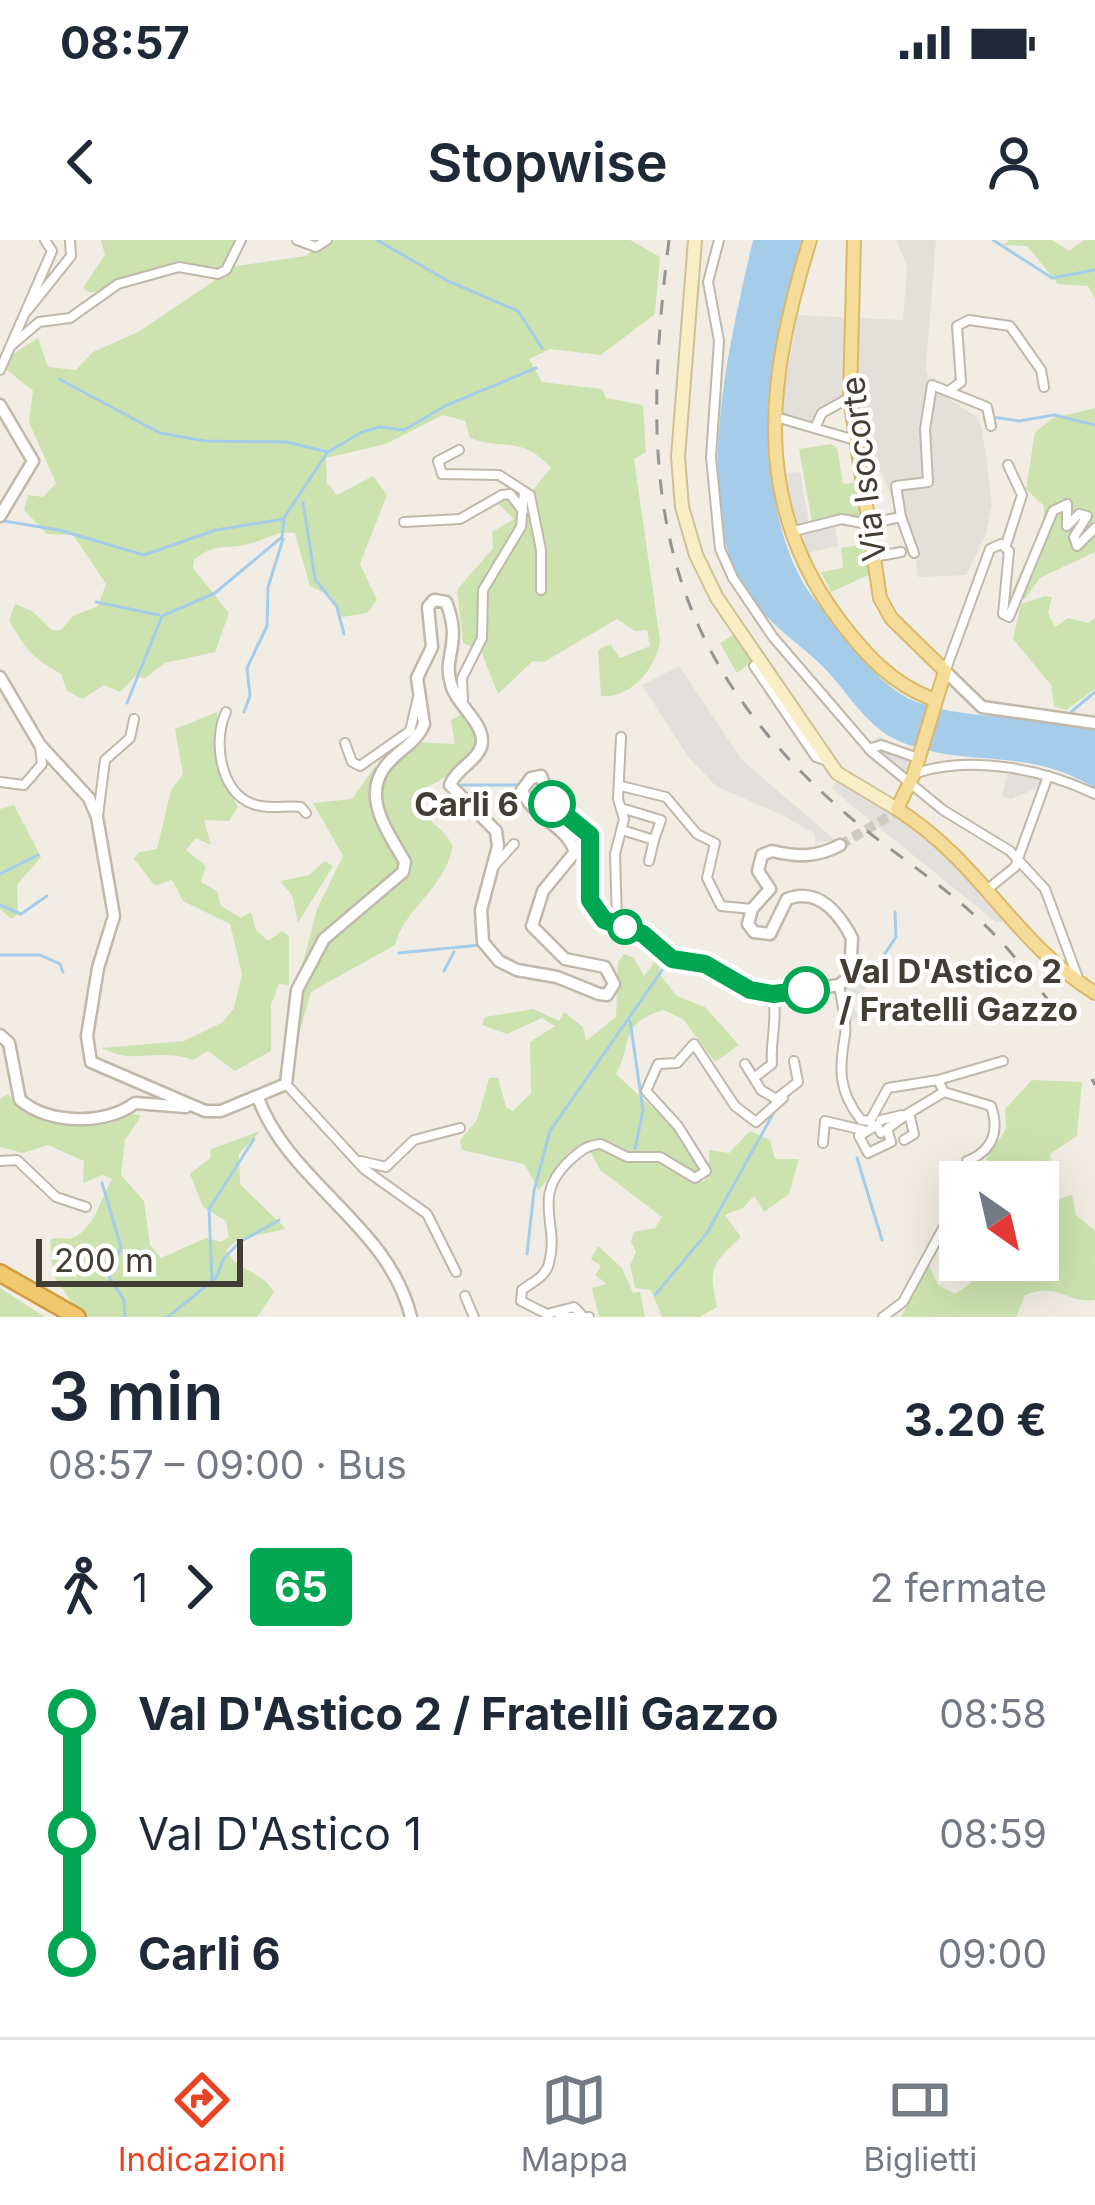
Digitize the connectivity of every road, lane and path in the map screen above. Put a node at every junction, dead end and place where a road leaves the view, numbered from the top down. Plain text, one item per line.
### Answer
1 (45, 240) edge
2 (70, 240) edge
3 (242, 240) edge
4 (297, 240) edge
5 (327, 240) edge
6 (695, 240) edge
7 (719, 240) edge
8 (810, 240) edge
9 (854, 240) edge
10 (692, 283) junction
11 (711, 307) junction
12 (26, 312) junction
13 (12, 345) junction
14 (0, 370) edge
15 (1044, 387) dead end
16 (949, 391) junction
17 (850, 398) junction
18 (0, 405) edge
19 (775, 417) junction
20 (991, 426) dead end
21 (815, 428) junction
22 (855, 440) junction
23 (459, 450) dead end
24 (1008, 465) dead end
25 (524, 492) junction
26 (2, 508) edge
27 (524, 512) junction
28 (901, 518) junction
29 (404, 521) dead end
30 (867, 524) junction
31 (1095, 528) edge
32 (790, 532) junction
33 (1006, 545) junction
34 (901, 552) dead end
35 (914, 553) dead end
36 (872, 557) junction
37 (541, 590) dead end
38 (754, 666) dead end
39 (945, 670) junction
40 (0, 677) edge
41 (419, 693) junction
42 (935, 697) junction
43 (226, 712) dead end
44 (467, 713) junction
45 (134, 718) dead end
46 (1095, 723) edge
47 (621, 737) dead end
48 (345, 743) dead end
49 (40, 746) junction
50 (870, 750) junction
51 (920, 753) junction
52 (829, 761) junction
53 (1048, 776) junction
54 (911, 781) junction
55 (0, 782) edge
56 (621, 786) junction
57 (1095, 794) edge
58 (621, 808) junction
59 (895, 811) junction
60 (306, 813) dead end
61 (97, 817) junction
62 (622, 830) junction
63 (654, 840) junction
64 (514, 844) dead end
65 (840, 845) tunnel mouth
66 (649, 861) dead end
67 (1016, 862) junction
68 (494, 866) junction
69 (989, 888) junction
70 (752, 909) junction
71 (617, 923) junction
72 (844, 984) junction
73 (1081, 985) junction
74 (773, 994) junction
75 (1095, 994) edge
76 (0, 1035) edge
77 (794, 1061) dead end
78 (1003, 1061) dead end
79 (746, 1064) dead end
80 (754, 1078) junction
81 (938, 1080) junction
82 (286, 1084) junction
83 (944, 1092) junction
84 (258, 1098) junction
85 (783, 1098) junction
86 (189, 1106) junction
87 (873, 1109) junction
88 (909, 1113) junction
89 (881, 1120) dead end
90 (460, 1128) dead end
91 (881, 1132) dead end
92 (904, 1140) dead end
93 (823, 1143) dead end
94 (349, 1154) junction
95 (0, 1161) edge
96 (968, 1161) edge
97 (86, 1207) dead end
98 (939, 1235) edge
99 (456, 1272) dead end
100 (0, 1273) edge
101 (465, 1296) dead end
102 (72, 1314) edge
103 (585, 1315) edge
104 (411, 1317) edge
105 (474, 1317) edge
106 (560, 1317) edge
107 (883, 1317) edge

1 - 12 street
2 - 12 street
3 - 13 street
4 - 5 street
6 - 10 main road
7 - 11 street
8 - 19 main road
9 - 17 main road, Via Isocorte
10 - 11 street
10 - 52 main road
11 - 50 street
12 - 13 street
13 - 14 street
15 - 16 street
16 - 20 street
16 - 28 street
17 - 21 street
17 - 22 main road, Via Isocorte
18 - 26 street
19 - 21 street
19 - 32 main road
21 - 22 street
22 - 30 main road, Via Isocorte
23 - 25 street
24 - 33 street
25 - 27 street
25 - 37 street
27 - 29 street
27 - 44 street
28 - 30 street
28 - 35 street
30 - 32 street
30 - 36 main road, Via Isocorte
31 - 33 street
32 - 42 main road
33 - 39 street
34 - 36 street
36 - 39 main road, Via Isocorte
38 - 52 street
39 - 42 main road
39 - 46 street
40 - 49 street
41 - 44 street
41 - 48 street
41 - 82 street
42 - 51 main road
43 - 60 street
44 - 68 street
45 - 61 street
47 - 56 street
49 - 55 street
49 - 61 street
50 - 51 street
50 - 54 street
51 - 54 main road
52 - 59 main road
53 - 54 street
53 - 57 street
53 - 67 street
54 - 59 main road
54 - 67 street
56 - 58 street
56 - 70 street
58 - 62 street
58 - 63 street
59 - 69 main road
61 - 86 street
62 - 63 street
62 - 71 street
63 - 66 street
64 - 68 street
65 - 70 street
67 - 69 street
67 - 73 street
68 - 71 street
69 - 73 main road
70 - 72 street
71 - 74 street
72 - 74 street
72 - 87 street
73 - 75 main road
74 - 80 street
76 - 86 street
77 - 85 street
78 - 81 street
79 - 80 street
80 - 85 street
81 - 83 street
81 - 87 street
82 - 84 street
82 - 94 street
83 - 88 street
83 - 96 street
84 - 86 street
84 - 104 street
85 - 103 street
87 - 93 street
88 - 89 street
88 - 91 street
88 - 92 street
90 - 94 street
94 - 99 street
95 - 97 street
98 - 107 street
100 - 102 highway
101 - 105 street
103 - 106 street

